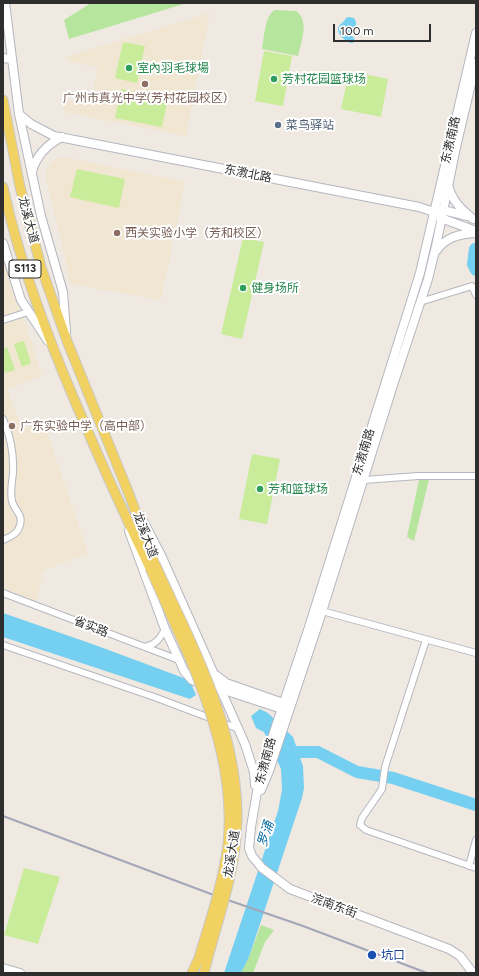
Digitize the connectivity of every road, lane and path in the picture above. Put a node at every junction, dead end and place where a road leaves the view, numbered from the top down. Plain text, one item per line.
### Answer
1 (5, 3) edge
2 (476, 33) edge
3 (7, 58) edge
4 (476, 63) edge
5 (3, 100) edge
6 (19, 114) junction
7 (62, 137) junction
8 (32, 174) junction
9 (448, 184) junction
10 (3, 189) edge
11 (439, 213) junction
12 (475, 219) edge
13 (476, 232) edge
14 (3, 243) edge
15 (434, 253) junction
16 (476, 295) edge
17 (420, 302) junction
18 (28, 312) junction
19 (3, 320) edge
20 (66, 341) junction
21 (52, 346) junction
22 (3, 418) edge
23 (476, 476) edge
24 (364, 480) junction
25 (129, 494) junction
26 (119, 502) junction
27 (3, 540) edge
28 (153, 566) junction
29 (3, 593) edge
30 (322, 611) junction
31 (165, 629) junction
32 (426, 640) junction
33 (3, 645) edge
34 (145, 648) junction
35 (476, 653) edge
36 (180, 662) junction
37 (215, 674) junction
38 (221, 689) junction
39 (285, 707) junction
40 (238, 729) junction
41 (269, 758) junction
42 (257, 798) junction
43 (476, 840) edge
44 (469, 866) junction
45 (476, 868) edge
46 (203, 960) junction
47 (3, 968) edge
48 (20, 973) edge
49 (193, 973) edge
50 (205, 973) edge
51 (473, 973) edge

1 - 3 street
2 - 11 street, 东漖南路
3 - 6 street
4 - 9 street, 东漖南路
5 - 20 main road, 龙溪大道 / S113
6 - 7 street, 东漖北路
6 - 8 street
7 - 8 street
7 - 11 street, 东漖北路
8 - 20 street
9 - 11 street, 东漖南路
9 - 12 street
10 - 21 main road, 龙溪大道 / S113
11 - 12 street, 东漖北路
11 - 13 street, 东漖北路
11 - 15 street, 东漖南路
11 - 39 street, 东漖南路
13 - 15 street
14 - 18 street
15 - 17 street, 东漖南路
16 - 17 street
17 - 24 street, 东漖南路
18 - 19 street
18 - 21 street
20 - 25 main road, 龙溪大道 / S113
21 - 26 main road, 龙溪大道 / S113
22 - 27 street
23 - 24 street
24 - 30 street, 东漖南路
25 - 28 main road, 龙溪大道 / S113
25 - 37 street
26 - 28 main road, 龙溪大道 / S113
26 - 31 street
28 - 46 main road, 龙溪大道, bridge
29 - 34 street, 省实路
30 - 32 street
30 - 39 street, 东漖南路
31 - 34 street
31 - 36 street
32 - 35 street
32 - 44 street
33 - 40 street
34 - 36 street, 省实路
36 - 37 street
36 - 38 street
37 - 38 street
37 - 39 street
38 - 39 street
38 - 40 street
39 - 41 street, 东漖南路
39 - 41 street, 东漖南路
40 - 42 street
41 - 42 street, 东漖南路
42 - 51 street, 浣南东街
43 - 44 street
44 - 45 street
46 - 49 main road
46 - 50 main road
47 - 48 street

